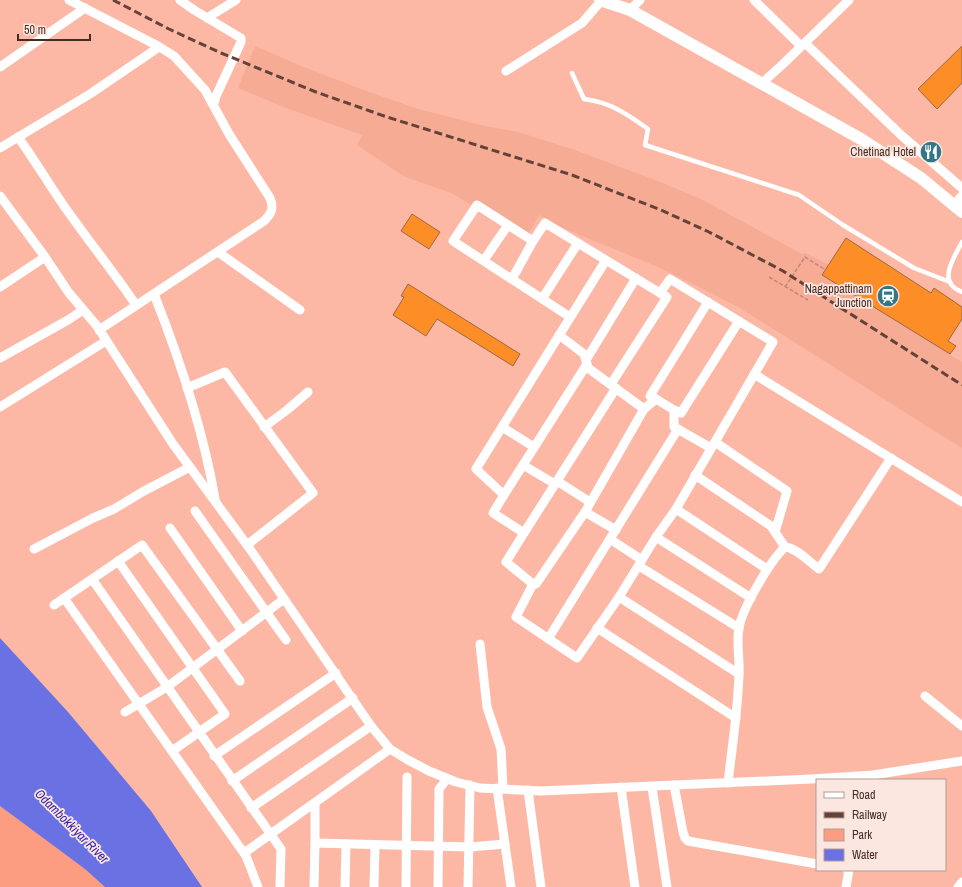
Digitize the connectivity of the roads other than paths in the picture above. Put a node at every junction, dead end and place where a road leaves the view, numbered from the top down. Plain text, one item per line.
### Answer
1 (69, 0) edge
2 (180, 0) edge
3 (236, 0) edge
4 (600, 0) edge
5 (640, 0) edge
6 (754, 0) edge
7 (849, 0) edge
8 (86, 8) junction
9 (630, 10) junction
10 (207, 18) junction
11 (803, 44) junction
12 (159, 47) junction
13 (0, 67) edge
14 (506, 71) dead end
15 (572, 73) dead end
16 (761, 84) junction
17 (214, 104) junction
18 (18, 137) junction
19 (0, 148) edge
20 (962, 188) edge
21 (0, 196) edge
22 (960, 205) edge
23 (508, 225) junction
24 (533, 241) junction
25 (962, 242) edge
26 (578, 243) junction
27 (218, 252) junction
28 (45, 257) junction
29 (484, 260) junction
30 (606, 260) junction
31 (636, 278) junction
32 (512, 279) junction
33 (950, 282) junction
34 (0, 287) edge
35 (962, 292) edge
36 (660, 293) junction
37 (154, 294) junction
38 (542, 299) junction
39 (708, 302) junction
40 (136, 305) junction
41 (83, 310) junction
42 (300, 310) dead end
43 (570, 317) junction
44 (739, 321) junction
45 (99, 330) junction
46 (559, 335) junction
47 (106, 341) junction
48 (0, 358) edge
49 (587, 362) junction
50 (754, 374) junction
51 (614, 386) junction
52 (187, 388) junction
53 (308, 392) dead end
54 (656, 399) junction
55 (0, 407) edge
56 (644, 409) junction
57 (674, 410) junction
58 (264, 427) junction
59 (502, 427) junction
60 (678, 429) junction
61 (713, 445) junction
62 (534, 447) junction
63 (891, 458) junction
64 (523, 465) junction
65 (190, 467) junction
66 (695, 475) junction
67 (556, 483) junction
68 (504, 495) junction
69 (216, 502) junction
70 (590, 502) junction
71 (962, 502) edge
72 (676, 509) junction
73 (195, 511) dead end
74 (585, 512) junction
75 (170, 528) dead end
76 (616, 530) junction
77 (775, 532) junction
78 (524, 533) junction
79 (656, 537) junction
80 (610, 539) junction
81 (247, 545) junction
82 (785, 547) junction
83 (34, 549) dead end
84 (118, 562) junction
85 (641, 563) junction
86 (767, 569) junction
87 (92, 579) junction
88 (533, 584) junction
89 (619, 597) junction
90 (64, 598) junction
91 (284, 598) junction
92 (751, 598) junction
93 (54, 605) dead end
94 (266, 612) junction
95 (597, 628) junction
96 (739, 628) junction
97 (242, 631) junction
98 (548, 639) junction
99 (286, 640) dead end
100 (480, 644) dead end
101 (217, 650) junction
102 (193, 668) junction
103 (336, 673) junction
104 (739, 674) junction
105 (240, 681) dead end
106 (167, 687) junction
107 (925, 696) dead end
108 (353, 698) junction
109 (139, 704) junction
110 (125, 712) dead end
111 (736, 718) junction
112 (371, 726) junction
113 (962, 726) edge
114 (198, 733) junction
115 (390, 749) junction
116 (172, 751) junction
117 (214, 756) junction
118 (962, 761) edge
119 (407, 777) dead end
120 (447, 779) junction
121 (824, 779) edge
122 (816, 780) edge
123 (232, 781) junction
124 (728, 783) junction
125 (470, 785) junction
126 (674, 785) junction
127 (652, 786) junction
128 (621, 787) junction
129 (500, 788) junction
130 (528, 790) junction
131 (315, 803) junction
132 (251, 808) junction
133 (270, 834) junction
134 (315, 843) junction
135 (346, 844) junction
136 (505, 844) junction
137 (375, 845) junction
138 (406, 845) junction
139 (438, 846) junction
140 (470, 846) junction
141 (244, 853) junction
142 (816, 864) edge
143 (848, 871) edge
144 (962, 882) edge
145 (258, 887) edge
146 (280, 887) edge
147 (314, 887) edge
148 (345, 887) edge
149 (374, 887) edge
150 (406, 887) edge
151 (438, 887) edge
152 (468, 887) edge
153 (511, 887) edge
154 (541, 887) edge
155 (635, 887) edge
156 (667, 887) edge
157 (846, 887) edge
158 (958, 887) edge

1 - 8 street
2 - 10 street
3 - 10 street
4 - 9 main road
4 - 14 street
5 - 9 street
6 - 11 street
7 - 11 street
8 - 12 street
8 - 13 street
9 - 16 main road
10 - 17 street
11 - 16 street
11 - 20 street
12 - 17 street
12 - 18 street
15 - 33 lane
16 - 22 main road
17 - 27 street
18 - 19 street
18 - 40 street
21 - 28 street
23 - 24 street
23 - 29 street
23 - 29 street
24 - 26 street
24 - 32 street
25 - 33 lane
26 - 30 street
26 - 38 street
27 - 37 street
27 - 42 street
28 - 34 street
28 - 41 street
29 - 32 street
30 - 31 street
30 - 43 street
31 - 36 street
31 - 49 street
32 - 38 street
33 - 35 lane
36 - 39 street
36 - 51 street
37 - 40 street
37 - 52 street
38 - 43 street
39 - 44 street
39 - 54 street
40 - 45 street
41 - 45 street
41 - 48 street
43 - 46 street
44 - 50 street
44 - 57 street
45 - 47 street
46 - 49 street
46 - 59 street
47 - 55 street
47 - 65 street
49 - 51 street
49 - 62 street
50 - 61 street
50 - 63 street
51 - 56 street
51 - 67 street
52 - 58 street
52 - 69 street
53 - 58 street
54 - 56 street
54 - 57 street
56 - 70 street
57 - 60 street
58 - 81 street
59 - 62 street
59 - 68 street
60 - 61 street
60 - 76 street
61 - 66 street
61 - 77 street
62 - 64 street
63 - 71 street
63 - 82 street
64 - 67 street
64 - 68 street
65 - 69 street
65 - 83 street
66 - 72 street
66 - 77 street
67 - 70 street
67 - 78 street
68 - 78 street
69 - 81 street
70 - 74 street
72 - 79 street
72 - 86 street
73 - 94 street
74 - 76 street
74 - 88 street
75 - 97 street
76 - 80 street
77 - 82 street
78 - 88 street
79 - 85 street
79 - 92 street
80 - 85 street
80 - 98 street
81 - 91 street
82 - 86 street
84 - 87 street
84 - 101 street
84 - 102 street
85 - 89 street
85 - 96 street
86 - 92 street
87 - 90 street
87 - 106 street
88 - 98 street
89 - 95 street
89 - 104 street
90 - 93 street
90 - 109 street
91 - 94 street
91 - 103 street
92 - 96 street
94 - 97 street
94 - 99 street
95 - 98 street
95 - 111 street
96 - 104 street
97 - 101 street
100 - 129 street
101 - 102 street
101 - 105 street
102 - 106 street
102 - 114 street
103 - 108 street
103 - 117 street
104 - 111 street
106 - 109 street
106 - 114 street
107 - 113 street
108 - 112 street
108 - 123 street
109 - 110 street
109 - 116 street
111 - 124 street
112 - 115 street
112 - 132 street
114 - 116 street
114 - 117 street
115 - 120 street
115 - 131 street
116 - 141 street
117 - 123 street
118 - 121 street
119 - 138 street
120 - 125 street
120 - 139 street
122 - 124 street
123 - 132 street
124 - 126 street
125 - 129 street
125 - 140 street
126 - 127 street
126 - 142 street
127 - 128 street
127 - 156 street
128 - 130 street
128 - 155 street
129 - 130 street
129 - 136 street
130 - 154 street
131 - 133 street
131 - 134 street
132 - 133 street
133 - 141 street
133 - 146 street
134 - 135 street
134 - 147 street
135 - 137 street
135 - 148 street
136 - 140 street
136 - 153 street
137 - 138 street
137 - 149 street
138 - 139 street
138 - 150 street
139 - 140 street
139 - 151 street
140 - 152 street
141 - 145 street
143 - 157 street
144 - 158 street

